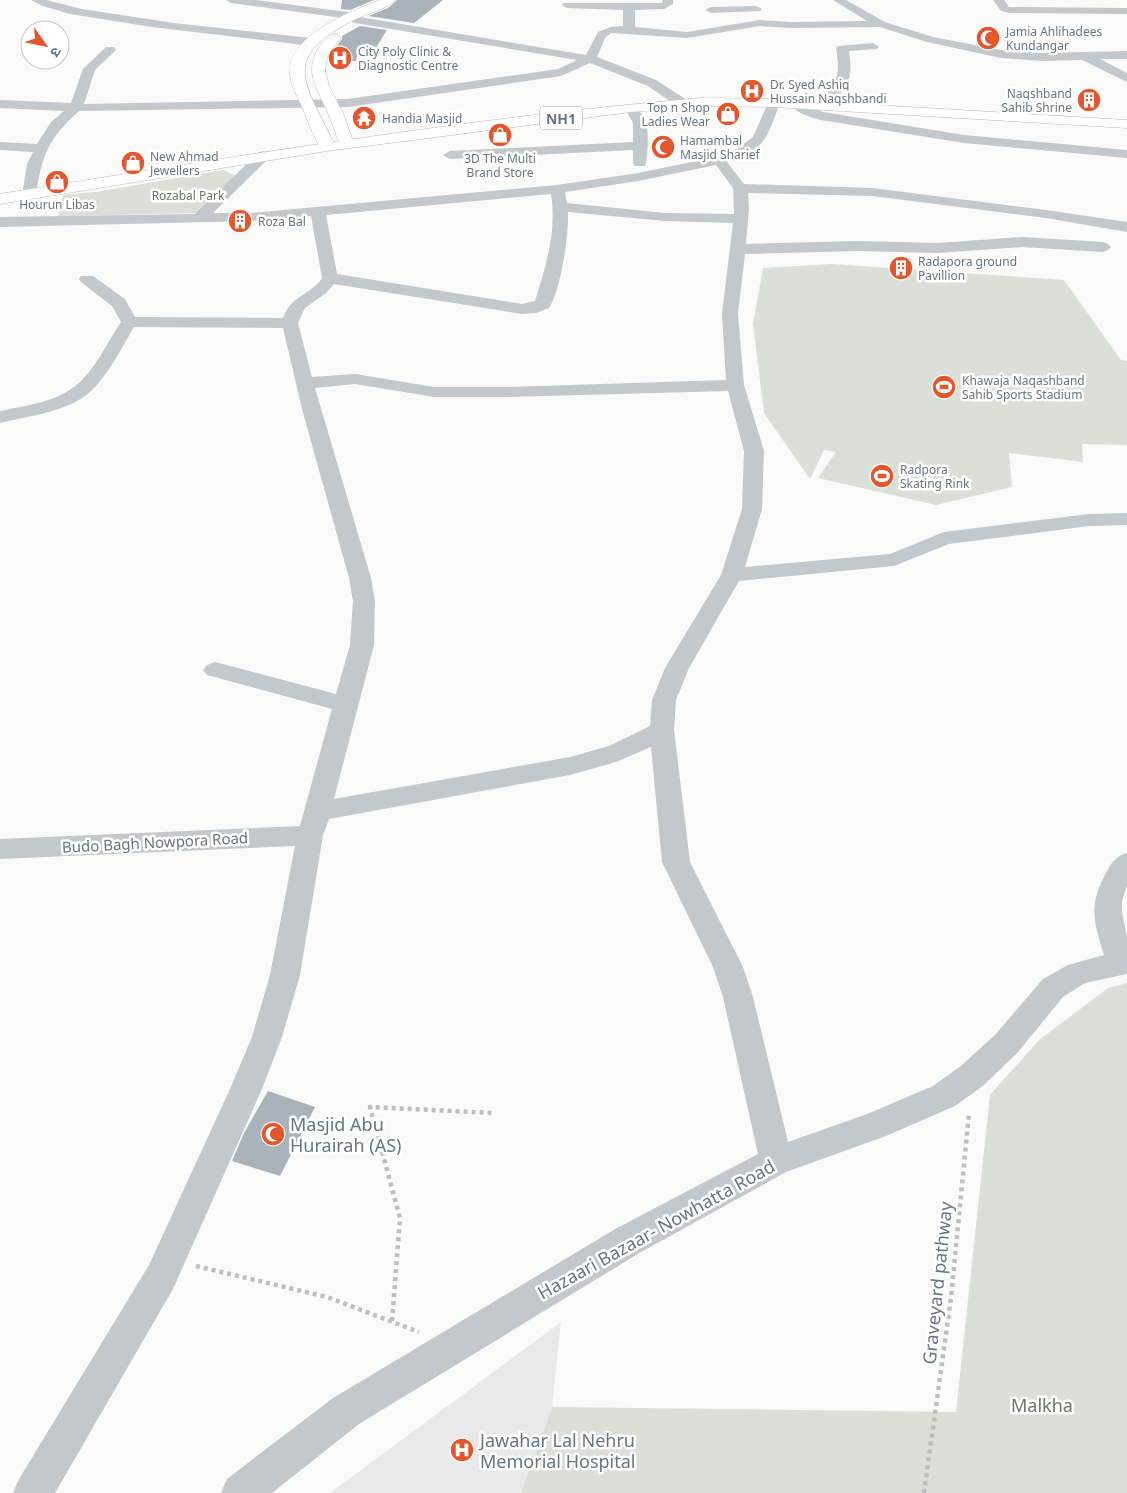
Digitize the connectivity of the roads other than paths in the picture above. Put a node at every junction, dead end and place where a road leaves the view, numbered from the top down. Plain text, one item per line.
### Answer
1 (36, 0) edge
2 (231, 0) edge
3 (389, 0) edge
4 (668, 0) edge
5 (838, 0) edge
6 (998, 0) edge
7 (760, 4) edge
8 (567, 6) dead end
9 (629, 7) junction
10 (711, 10) dead end
11 (1127, 11) edge
12 (355, 18) junction
13 (760, 23) junction
14 (881, 24) junction
15 (629, 30) junction
16 (310, 42) junction
17 (873, 47) dead end
18 (110, 50) dead end
19 (1127, 54) edge
20 (1084, 56) junction
21 (590, 59) junction
22 (1127, 78) edge
23 (682, 103) junction
24 (774, 103) junction
25 (0, 104) edge
26 (308, 104) junction
27 (331, 104) junction
28 (797, 105) junction
29 (821, 106) junction
30 (76, 108) junction
31 (631, 108) junction
32 (1127, 124) edge
33 (347, 144) junction
34 (0, 146) edge
35 (327, 146) junction
36 (641, 146) junction
37 (40, 148) junction
38 (1127, 154) edge
39 (264, 155) junction
40 (450, 155) dead end
41 (719, 160) junction
42 (638, 177) junction
43 (740, 188) junction
44 (557, 190) junction
45 (29, 195) junction
46 (0, 199) edge
47 (562, 207) junction
48 (318, 212) junction
49 (199, 218) junction
50 (741, 219) junction
51 (0, 222) edge
52 (1127, 227) edge
53 (1103, 246) dead end
54 (738, 249) junction
55 (330, 278) junction
56 (87, 280) dead end
57 (129, 322) junction
58 (290, 323) junction
59 (305, 383) junction
60 (735, 385) junction
61 (0, 417) edge
62 (1127, 519) edge
63 (732, 575) junction
64 (215, 670) dead end
65 (345, 704) junction
66 (662, 730) junction
67 (314, 823) junction
68 (0, 849) edge
69 (1127, 863) edge
70 (1124, 963) edge
71 (776, 1161) junction
72 (33, 1493) edge
73 (242, 1493) edge

1 - 16 street
2 - 12 street
3 - 12 main road
4 - 9 street
5 - 14 street
6 - 11 street
7 - 10 street
7 - 13 street
8 - 9 street
9 - 15 street
12 - 16 main road
12 - 21 street
12 - 27 main road
13 - 14 street
13 - 15 street
14 - 20 street
15 - 21 street
16 - 26 main road
17 - 29 street
18 - 30 street
19 - 20 street
20 - 22 street
21 - 23 street
21 - 27 street
23 - 24 main road, NH1
23 - 31 main road, NH1
24 - 28 main road, NH1
24 - 41 street
25 - 30 street
26 - 27 street
26 - 30 street
26 - 35 main road
27 - 33 main road
28 - 29 main road, NH1
28 - 38 street
29 - 32 main road, NH1
30 - 37 street
31 - 33 main road, NH1
31 - 36 street
33 - 35 main road, NH1
34 - 37 street
35 - 39 main road, NH1
36 - 40 street
36 - 42 street
37 - 45 street
39 - 45 main road, NH1
39 - 49 street
41 - 42 street
41 - 43 street
42 - 44 street
43 - 50 street
43 - 52 street
44 - 47 street
44 - 48 street
45 - 46 main road, NH1
47 - 50 street
47 - 55 street
48 - 49 street
48 - 55 street
49 - 51 street
50 - 54 street
53 - 54 street
54 - 60 street
55 - 58 street
56 - 57 street
57 - 58 street
57 - 61 street
58 - 59 street
59 - 60 street
59 - 65 street
60 - 63 street
62 - 63 street
63 - 66 street
64 - 65 street
65 - 67 street
66 - 67 street, Budo Bagh Nowpora Road
66 - 71 street
67 - 68 street, Budo Bagh Nowpora Road
67 - 72 street
69 - 70 street
70 - 71 street, Hazaari Bazaar- Nowhatta Road
71 - 73 street, Hazaari Bazaar- Nowhatta Road

